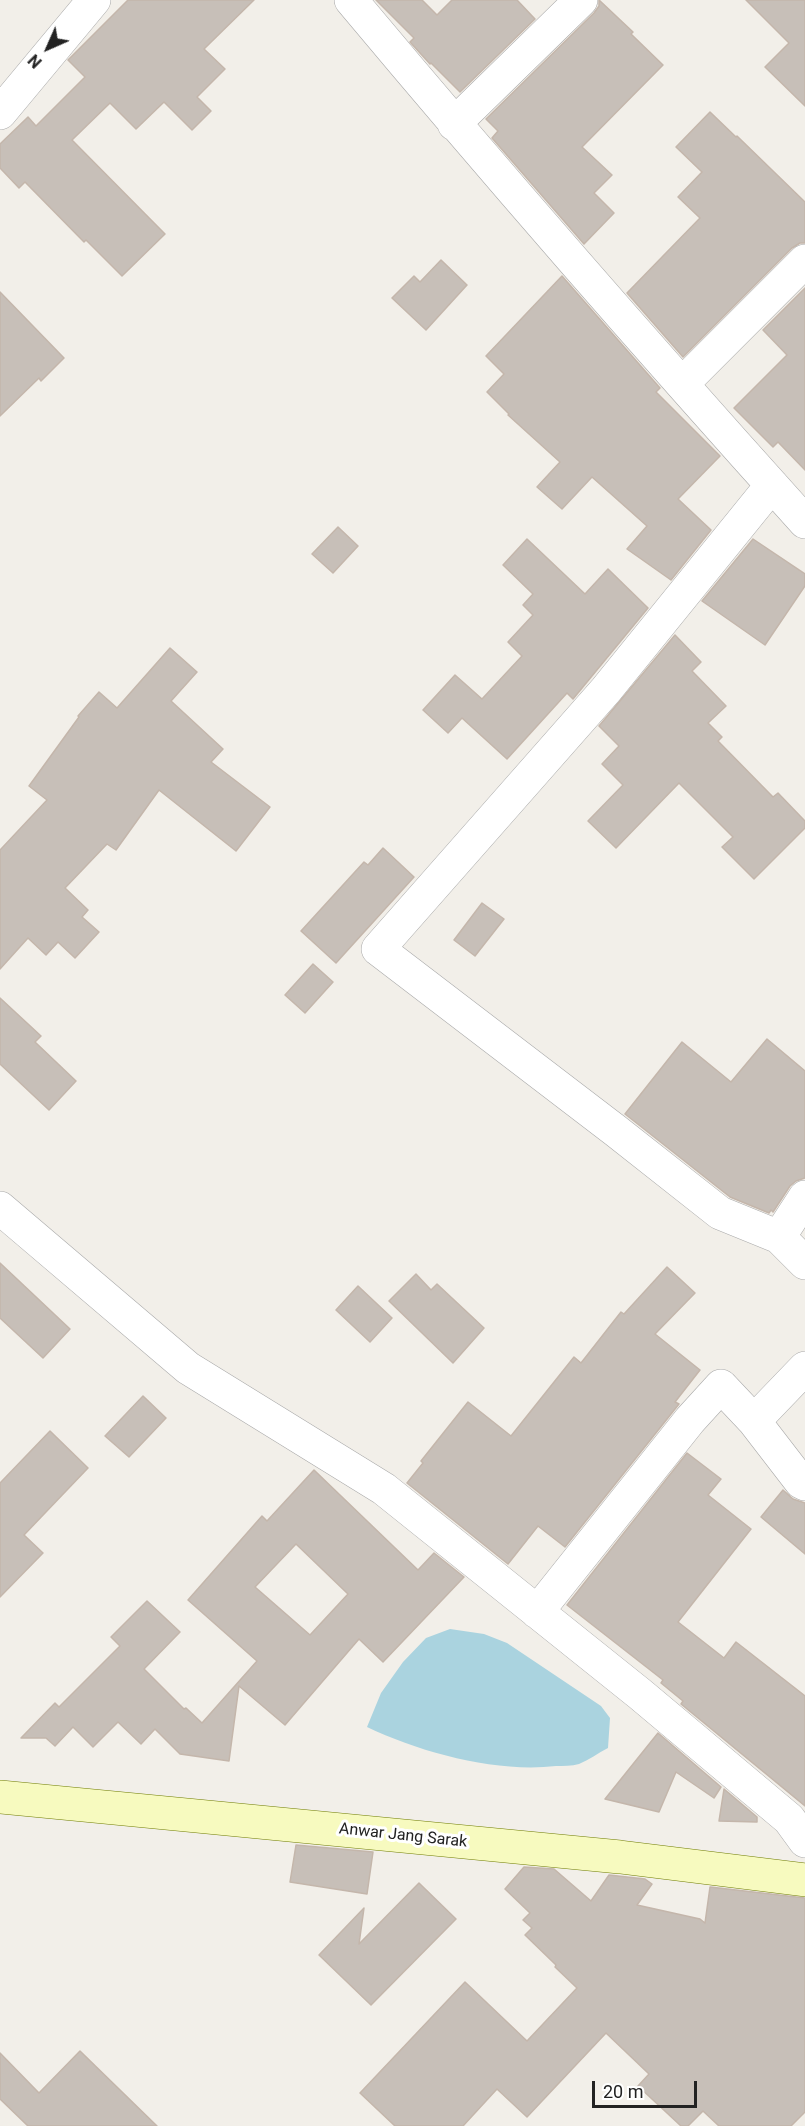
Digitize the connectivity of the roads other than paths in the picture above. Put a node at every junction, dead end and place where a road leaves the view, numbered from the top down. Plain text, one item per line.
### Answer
1 (94, 0) edge
2 (351, 0) edge
3 (581, 0) edge
4 (0, 113) edge
5 (454, 124) junction
6 (805, 261) edge
7 (682, 384) junction
8 (772, 485) junction
9 (805, 522) edge
10 (805, 1197) edge
11 (0, 1208) edge
12 (778, 1238) junction
13 (805, 1263) edge
14 (805, 1368) edge
15 (754, 1421) junction
16 (805, 1484) edge
17 (537, 1612) junction
18 (0, 1797) edge
19 (800, 1819) edge
20 (805, 1880) edge

1 - 4 street
2 - 5 street
3 - 5 street
5 - 7 street
6 - 7 street
7 - 8 street
8 - 9 street
8 - 12 street
10 - 12 street
11 - 17 street
12 - 13 street
14 - 15 street
15 - 16 street
15 - 17 street
17 - 19 street
18 - 20 main road, Anwar Jang Sarak

